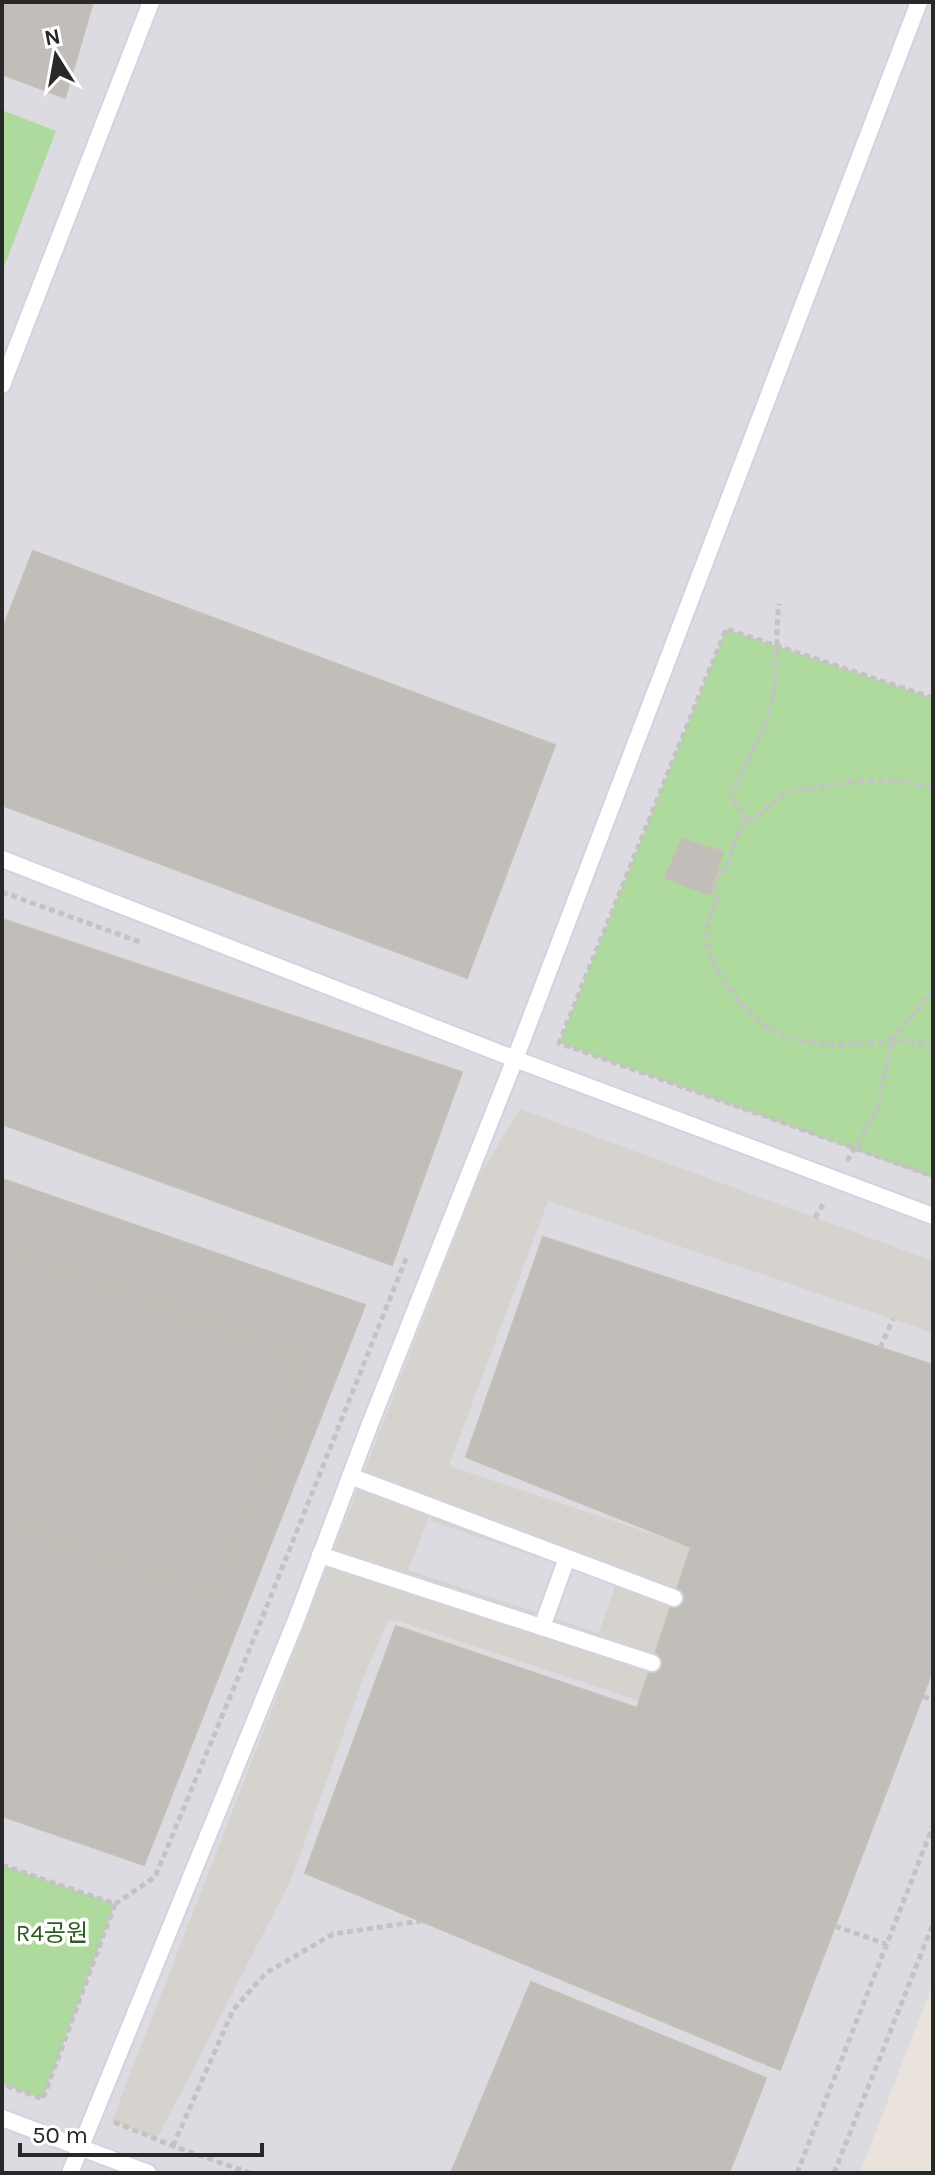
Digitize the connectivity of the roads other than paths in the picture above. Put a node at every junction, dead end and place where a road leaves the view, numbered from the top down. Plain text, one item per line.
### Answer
1 (151, 2) edge
2 (919, 2) edge
3 (2, 385) edge
4 (2, 859) edge
5 (515, 1059) junction
6 (933, 1216) edge
7 (350, 1476) junction
8 (320, 1555) junction
9 (567, 1558) junction
10 (674, 1598) dead end
11 (542, 1627) junction
12 (652, 1663) dead end
13 (2, 2118) edge
14 (81, 2148) junction
15 (70, 2173) edge
16 (148, 2173) edge

1 - 3 lane
2 - 5 lane
4 - 5 lane
5 - 6 lane
5 - 7 lane
7 - 8 lane
7 - 9 lane
8 - 11 lane
8 - 14 lane
9 - 10 lane
9 - 11 lane
11 - 12 lane
13 - 14 lane
14 - 15 lane
14 - 16 lane

